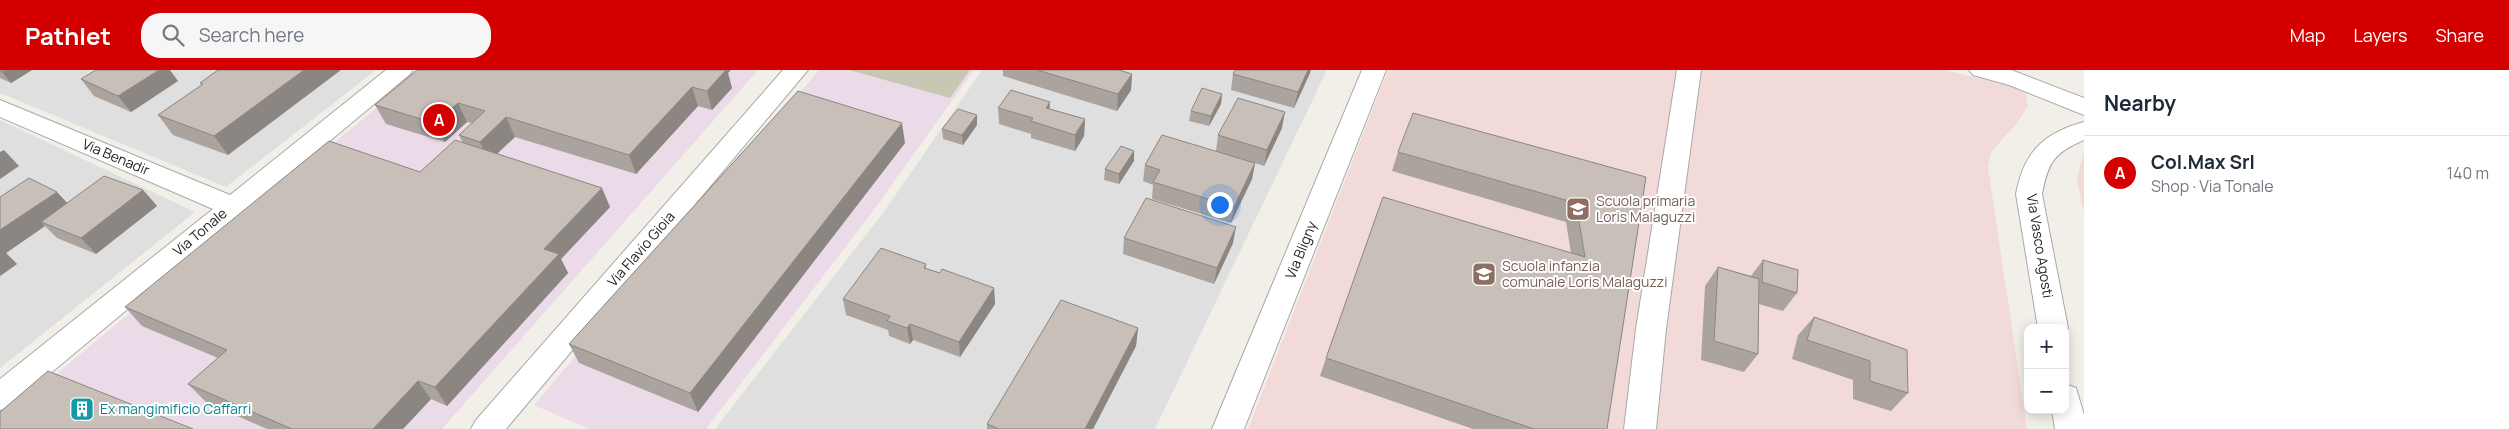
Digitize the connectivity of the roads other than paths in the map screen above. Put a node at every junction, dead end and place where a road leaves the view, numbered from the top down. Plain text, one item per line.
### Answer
1 (401, 70) edge
2 (796, 70) edge
3 (1374, 70) edge
4 (1689, 70) edge
5 (1982, 70) edge
6 (2084, 106) edge
7 (0, 108) edge
8 (2084, 130) edge
9 (232, 206) junction
10 (2052, 324) edge
11 (0, 397) edge
12 (2068, 414) edge
13 (486, 429) edge
14 (1228, 429) edge
15 (1640, 429) edge
16 (2071, 429) edge

1 - 9 street, Via Tonale
2 - 13 street, Via Flavio Gioia
3 - 14 street, Via Bligny
4 - 15 street
5 - 6 street
7 - 9 street, Via Benadir
8 - 10 street, Via Vasco Agosti
9 - 11 street, Via Tonale
12 - 16 street

